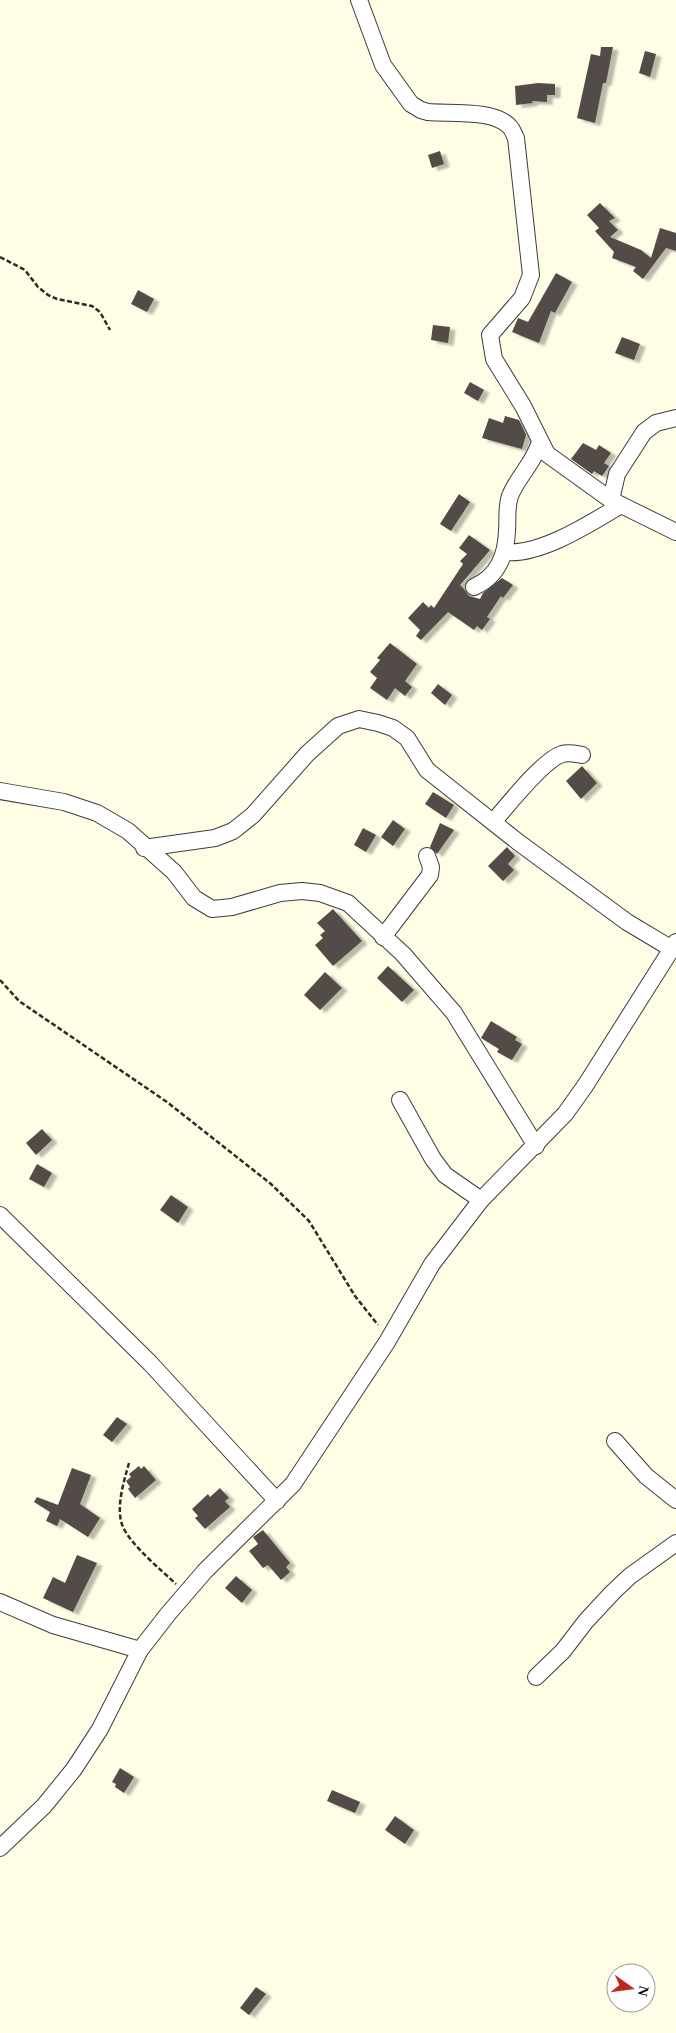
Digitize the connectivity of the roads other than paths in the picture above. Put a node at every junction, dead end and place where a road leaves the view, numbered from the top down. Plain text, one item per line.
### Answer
1 (359, 0) edge
2 (676, 418) edge
3 (540, 442) junction
4 (616, 503) junction
5 (676, 532) edge
6 (505, 552) junction
7 (474, 587) dead end
8 (582, 756) dead end
9 (0, 791) edge
10 (494, 822) junction
11 (144, 848) junction
12 (427, 856) dead end
13 (383, 937) junction
14 (674, 945) edge
15 (400, 1100) dead end
16 (536, 1146) junction
17 (481, 1200) junction
18 (0, 1215) edge
19 (615, 1441) dead end
20 (676, 1500) edge
21 (277, 1501) junction
22 (676, 1543) edge
23 (0, 1602) edge
24 (140, 1650) junction
25 (536, 1677) dead end
26 (0, 1848) edge

1 - 3 street
2 - 4 street
3 - 4 street
3 - 6 street
4 - 5 street
4 - 6 street
6 - 7 street
8 - 10 street
9 - 11 street
10 - 11 street
10 - 14 street
11 - 13 street
12 - 13 street
13 - 16 street
14 - 16 street
15 - 17 street
16 - 17 street
17 - 21 street
18 - 21 street
19 - 20 street
21 - 24 street
22 - 25 street
23 - 24 street
24 - 26 street

